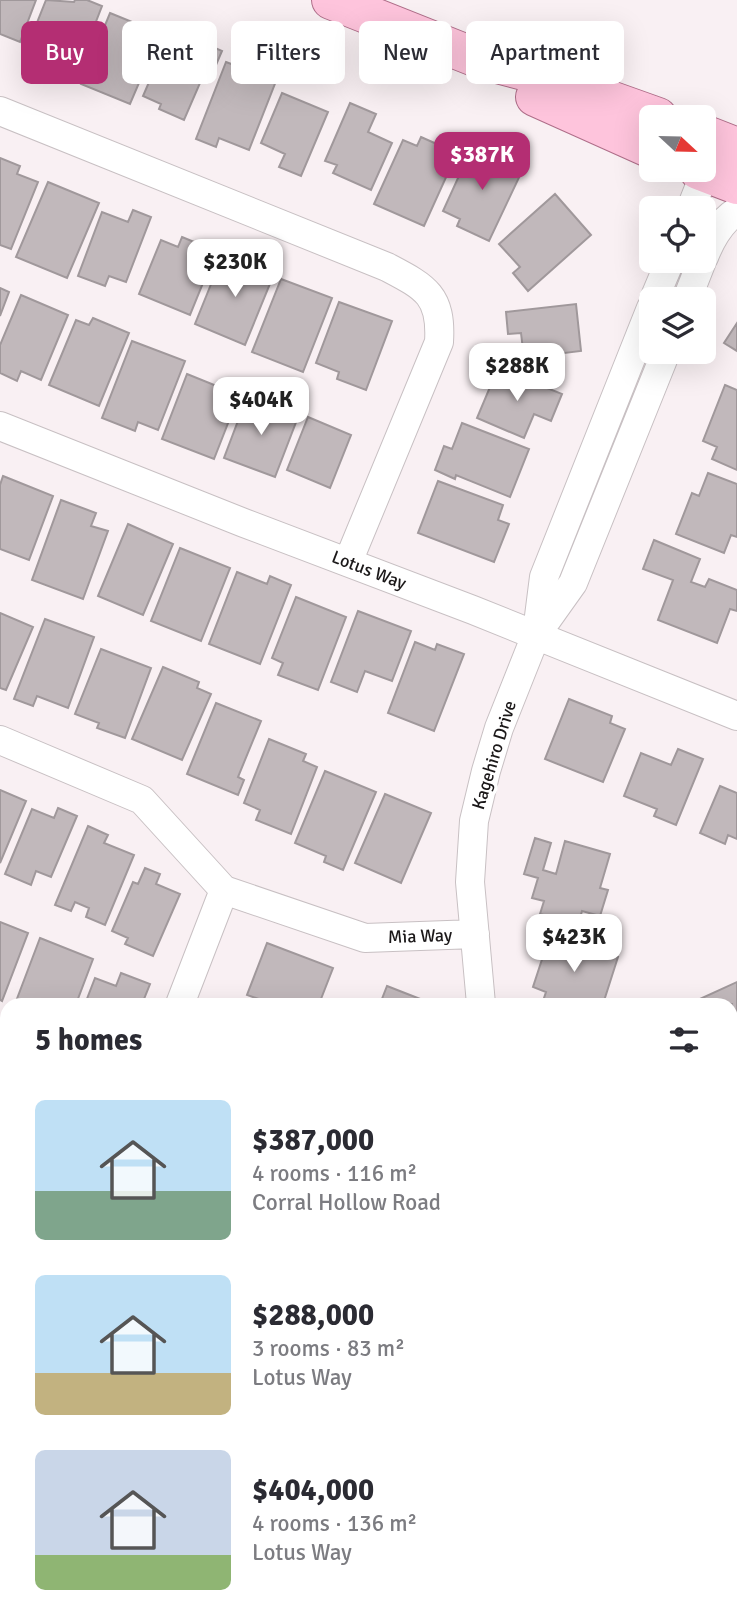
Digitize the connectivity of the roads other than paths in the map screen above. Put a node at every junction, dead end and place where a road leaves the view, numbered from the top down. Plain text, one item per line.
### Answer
1 (331, 0) edge
2 (466, 54) edge
3 (515, 84) edge
4 (565, 84) edge
5 (639, 110) edge
6 (0, 111) edge
7 (716, 139) edge
8 (639, 144) edge
9 (737, 147) edge
10 (719, 173) edge
11 (701, 196) edge
12 (737, 211) edge
13 (716, 232) edge
14 (639, 338) edge
15 (661, 364) edge
16 (0, 426) edge
17 (348, 562) junction
18 (536, 635) junction
19 (737, 716) edge
20 (0, 740) edge
21 (224, 890) junction
22 (475, 934) junction
23 (182, 998) edge
24 (480, 998) edge

1 - 2 main road
3 - 8 main road
4 - 5 main road
6 - 17 street
7 - 9 main road
10 - 11 street
12 - 13 street
14 - 18 street
15 - 18 street
16 - 17 street, Lotus Way
17 - 18 street, Lotus Way
18 - 19 street, Lotus Way
18 - 22 street, Kagehiro Drive
20 - 21 street
21 - 22 street, Mia Way
21 - 23 street
22 - 24 street, Kagehiro Drive

